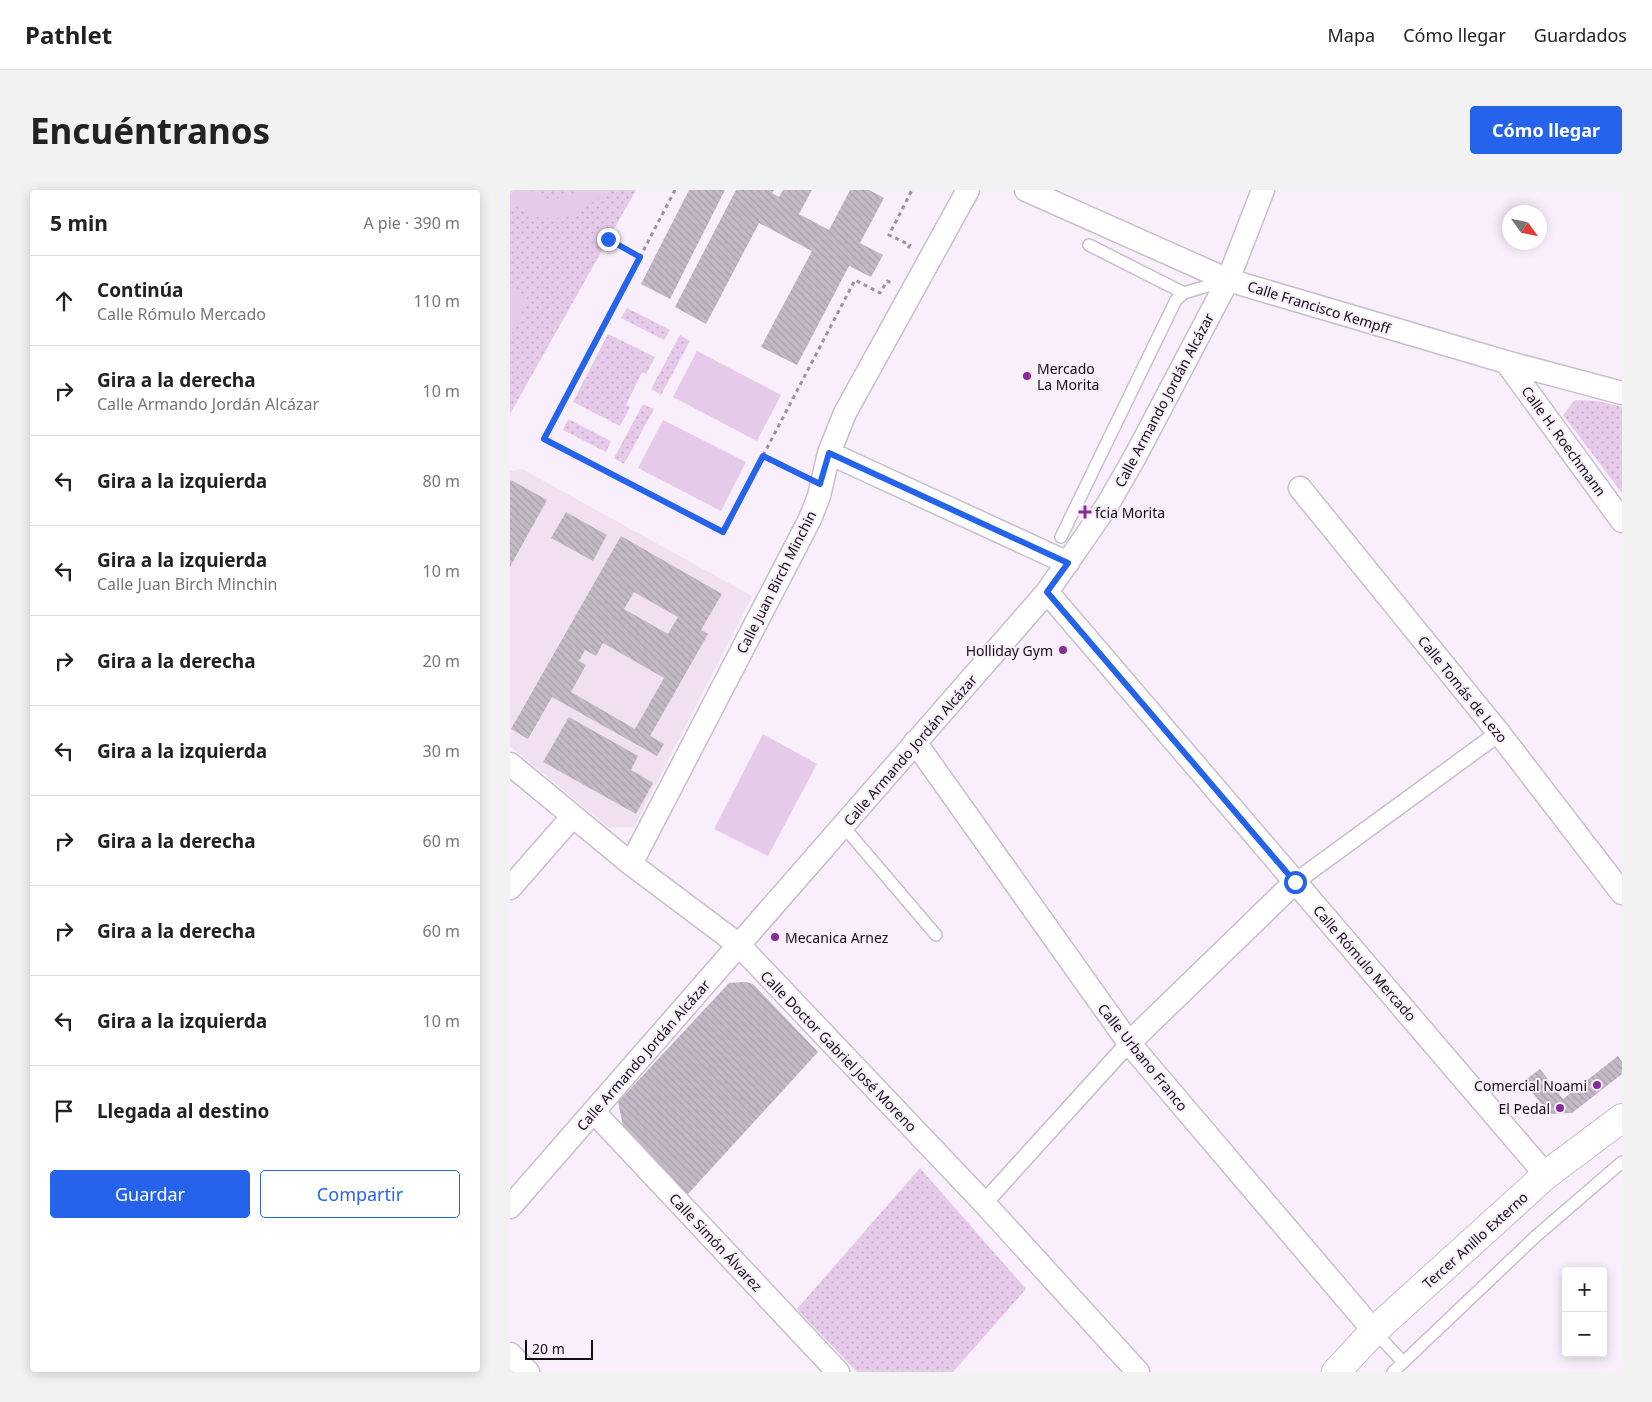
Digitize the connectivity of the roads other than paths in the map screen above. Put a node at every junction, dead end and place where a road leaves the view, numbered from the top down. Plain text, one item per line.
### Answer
1 (968, 190) edge
2 (1026, 190) edge
3 (1263, 190) edge
4 (1089, 245) dead end
5 (1228, 280) junction
6 (1184, 293) junction
7 (1506, 362) junction
8 (1622, 393) edge
9 (829, 453) junction
10 (1300, 488) dead end
11 (1622, 521) edge
12 (1061, 537) dead end
13 (1068, 563) junction
14 (1047, 592) junction
15 (1499, 733) junction
16 (915, 742) junction
17 (510, 764) edge
18 (572, 816) junction
19 (844, 826) junction
20 (631, 864) junction
21 (1295, 882) junction
22 (510, 888) edge
23 (1622, 893) edge
24 (936, 935) dead end
25 (738, 945) junction
26 (1129, 1044) junction
27 (594, 1112) junction
28 (1622, 1118) edge
29 (1622, 1162) edge
30 (1546, 1175) junction
31 (984, 1203) junction
32 (510, 1207) edge
33 (1374, 1331) junction
34 (510, 1354) edge
35 (1403, 1362) junction
36 (528, 1372) edge
37 (838, 1372) edge
38 (1138, 1372) edge
39 (1336, 1372) edge
40 (1393, 1372) edge

1 - 9 street, Calle Juan Birch Minchin
2 - 5 street, Calle Francisco Kempff
3 - 5 street, Calle Armando Jordán Alcázar
4 - 6 lane
5 - 6 lane
5 - 7 street, Calle Francisco Kempff
5 - 13 street, Calle Armando Jordán Alcázar
6 - 12 lane
7 - 8 street, Calle Francisco Kempff
7 - 11 street, Calle H. Roechmann
9 - 13 street
9 - 20 street, Calle Juan Birch Minchin
10 - 15 street, Calle Tomás de Lezo
13 - 14 street, Calle Armando Jordán Alcázar
14 - 16 street, Calle Armando Jordán Alcázar
14 - 21 street, Calle Rómulo Mercado
15 - 21 street
15 - 23 street, Calle Tomás de Lezo
16 - 19 street, Calle Armando Jordán Alcázar
16 - 26 street, Calle Urbano Franco
17 - 18 street, Calle Doctor Gabriel José Moreno
18 - 20 street, Calle Doctor Gabriel José Moreno
18 - 22 street
19 - 24 lane
19 - 25 street, Calle Armando Jordán Alcázar
20 - 25 street, Calle Doctor Gabriel José Moreno
21 - 26 street
21 - 30 street, Calle Rómulo Mercado
25 - 27 street, Calle Armando Jordán Alcázar
25 - 31 street, Calle Doctor Gabriel José Moreno
26 - 31 street
26 - 33 street, Calle Urbano Franco
27 - 32 street, Calle Armando Jordán Alcázar
27 - 37 street, Calle Simón Álvarez
28 - 30 street, Tercer Anillo Externo
29 - 35 lane
30 - 33 street, Tercer Anillo Externo
31 - 38 street, Calle Doctor Gabriel José Moreno
33 - 35 lane
33 - 39 street, Tercer Anillo Externo
34 - 36 street
35 - 40 lane

